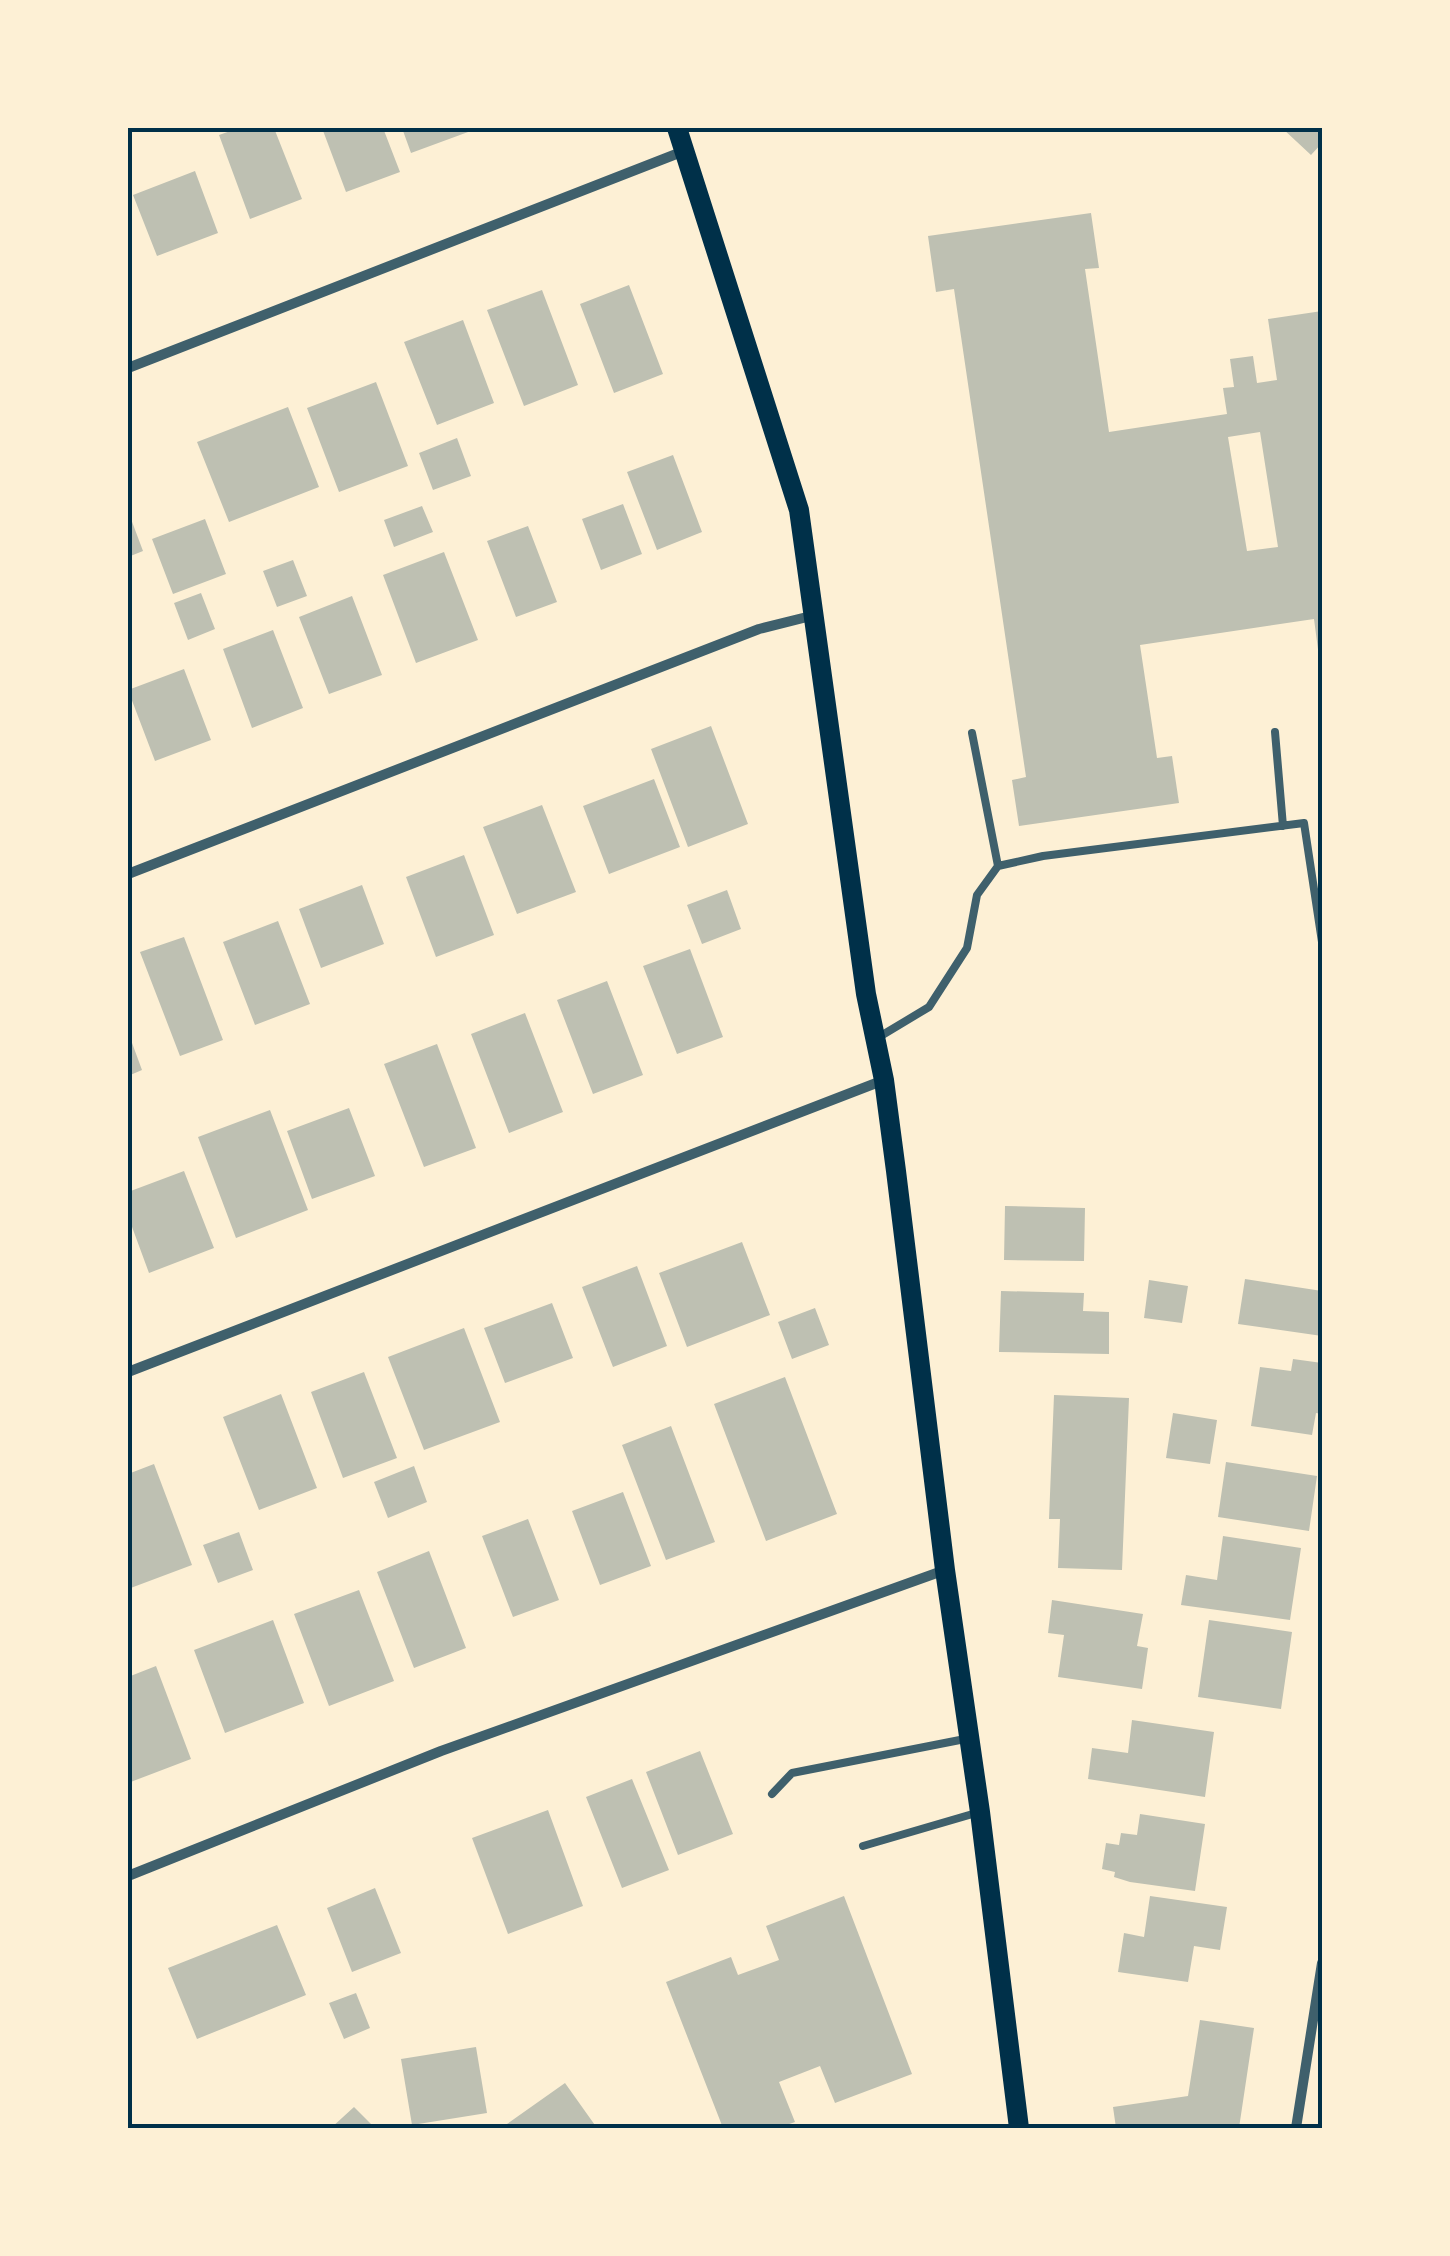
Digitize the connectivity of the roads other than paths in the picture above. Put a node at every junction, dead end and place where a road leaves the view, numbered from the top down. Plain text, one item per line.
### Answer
1 (677, 128) edge
2 (684, 152) junction
3 (128, 368) edge
4 (816, 615) junction
5 (1276, 732) dead end
6 (972, 733) dead end
7 (1284, 826) junction
8 (998, 866) junction
9 (128, 874) edge
10 (1322, 942) edge
11 (875, 1039) junction
12 (884, 1080) junction
13 (128, 1372) edge
14 (944, 1570) junction
15 (970, 1738) junction
16 (772, 1794) dead end
17 (980, 1812) junction
18 (863, 1846) dead end
19 (128, 1876) edge
20 (1322, 1963) edge
21 (1019, 2128) edge
22 (1296, 2128) edge

1 - 2 main road
2 - 3 street
2 - 4 main road
4 - 9 street
4 - 11 main road
5 - 7 lane
6 - 8 lane
7 - 8 lane
7 - 10 lane
8 - 11 lane
11 - 12 main road
12 - 13 street
12 - 14 main road
14 - 15 main road
14 - 19 street
15 - 16 lane
15 - 17 main road
17 - 18 lane
17 - 21 main road
20 - 22 street

